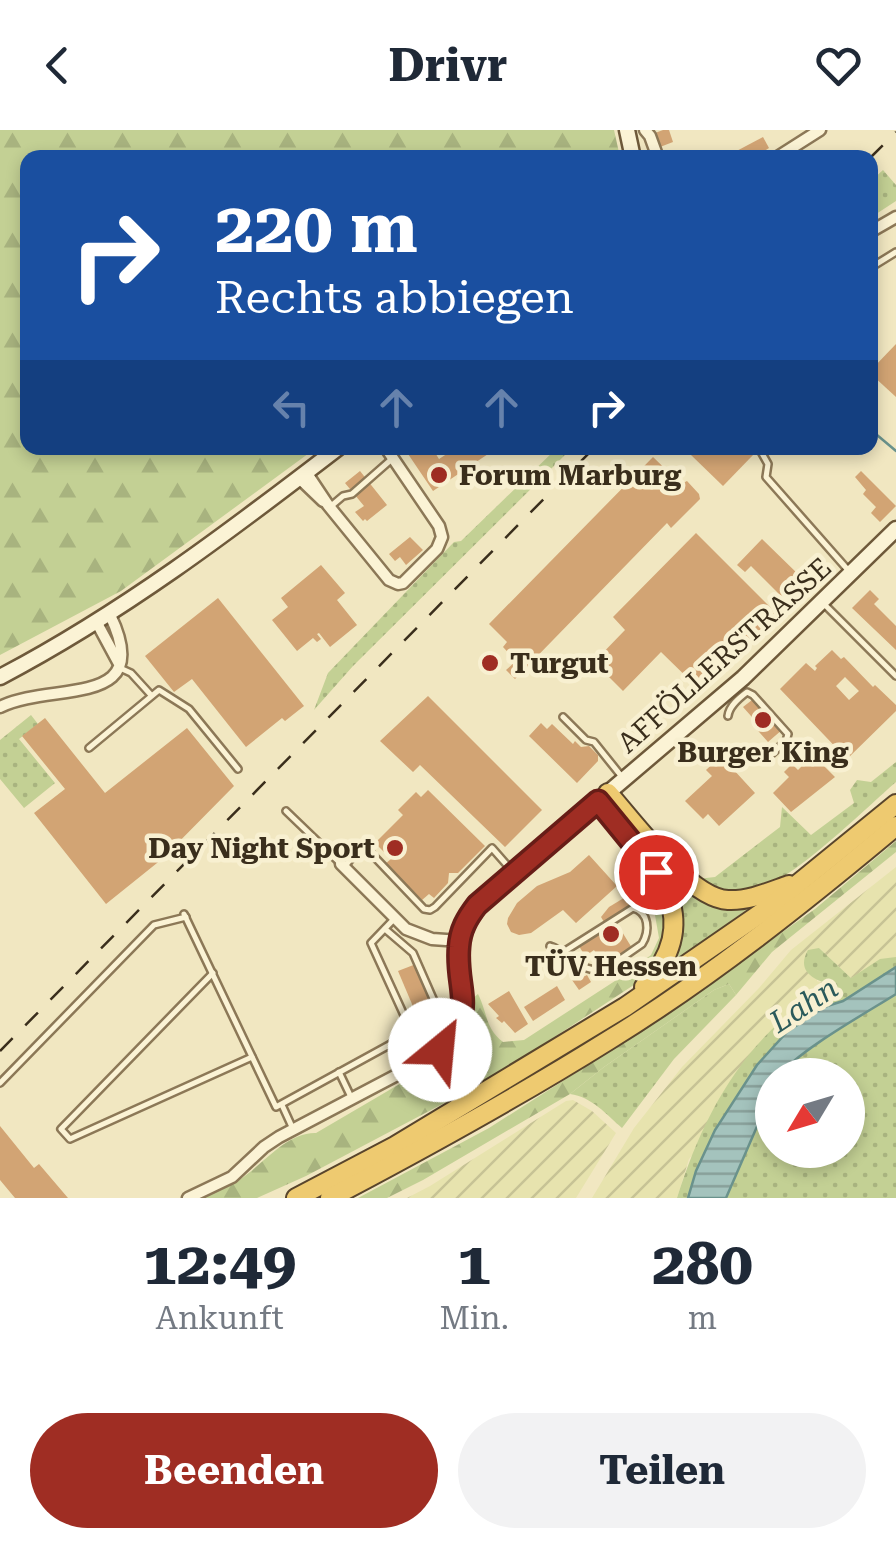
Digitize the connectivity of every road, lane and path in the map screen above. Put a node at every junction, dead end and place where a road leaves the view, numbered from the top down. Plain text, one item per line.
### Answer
1 (820, 130) edge
2 (789, 150) edge
3 (329, 455) edge
4 (391, 455) edge
5 (763, 455) edge
6 (393, 458) junction
7 (303, 475) junction
8 (329, 506) junction
9 (896, 529) edge
10 (851, 574) junction
11 (822, 602) junction
12 (110, 615) junction
13 (96, 623) junction
14 (120, 668) junction
15 (896, 676) edge
16 (0, 677) edge
17 (151, 696) junction
18 (0, 707) edge
19 (728, 716) dead end
20 (563, 717) dead end
21 (89, 748) dead end
22 (767, 758) dead end
23 (238, 769) dead end
24 (624, 779) junction
25 (603, 797) junction
26 (896, 804) edge
27 (286, 810) dead end
28 (896, 826) edge
29 (342, 866) junction
30 (514, 873) junction
31 (803, 879) junction
32 (395, 918) junction
33 (386, 929) junction
34 (460, 941) junction
35 (550, 946) dead end
36 (565, 952) junction
37 (212, 973) junction
38 (625, 1008) junction
39 (414, 1038) junction
40 (391, 1044) junction
41 (252, 1057) junction
42 (339, 1072) junction
43 (405, 1072) junction
44 (0, 1083) edge
45 (352, 1100) junction
46 (282, 1104) junction
47 (294, 1129) junction
48 (188, 1198) edge
49 (296, 1198) edge
50 (330, 1198) edge

1 - 2 street
3 - 7 main road
4 - 6 street
5 - 10 lane
6 - 8 lane
6 - 8 street
7 - 8 street
7 - 12 main road
9 - 10 main road, AFFÖLLERSTRASSE
10 - 11 main road, AFFÖLLERSTRASSE
11 - 15 lane
11 - 24 main road, AFFÖLLERSTRASSE
12 - 13 main road
12 - 14 street
13 - 14 street
13 - 16 main road
14 - 17 lane
14 - 18 street
17 - 21 lane
17 - 23 lane
19 - 22 lane
20 - 24 lane
24 - 25 main road, AFFÖLLERSTRASSE
25 - 30 street, AFFÖLLERSTRASSE
25 - 31 highway
25 - 38 highway
26 - 31 highway
27 - 29 lane
28 - 50 highway
29 - 30 lane
29 - 32 street
30 - 34 street, AFFÖLLERSTRASSE
31 - 38 highway
32 - 33 lane
32 - 34 street
33 - 39 lane
33 - 39 lane
34 - 43 street
35 - 36 lane
36 - 36 lane
37 - 41 lane
37 - 41 lane
37 - 44 lane
38 - 49 highway
39 - 40 lane
40 - 42 lane
40 - 43 lane
41 - 46 lane
42 - 45 lane
42 - 46 lane
43 - 45 street
45 - 47 street
46 - 47 lane
47 - 48 street

